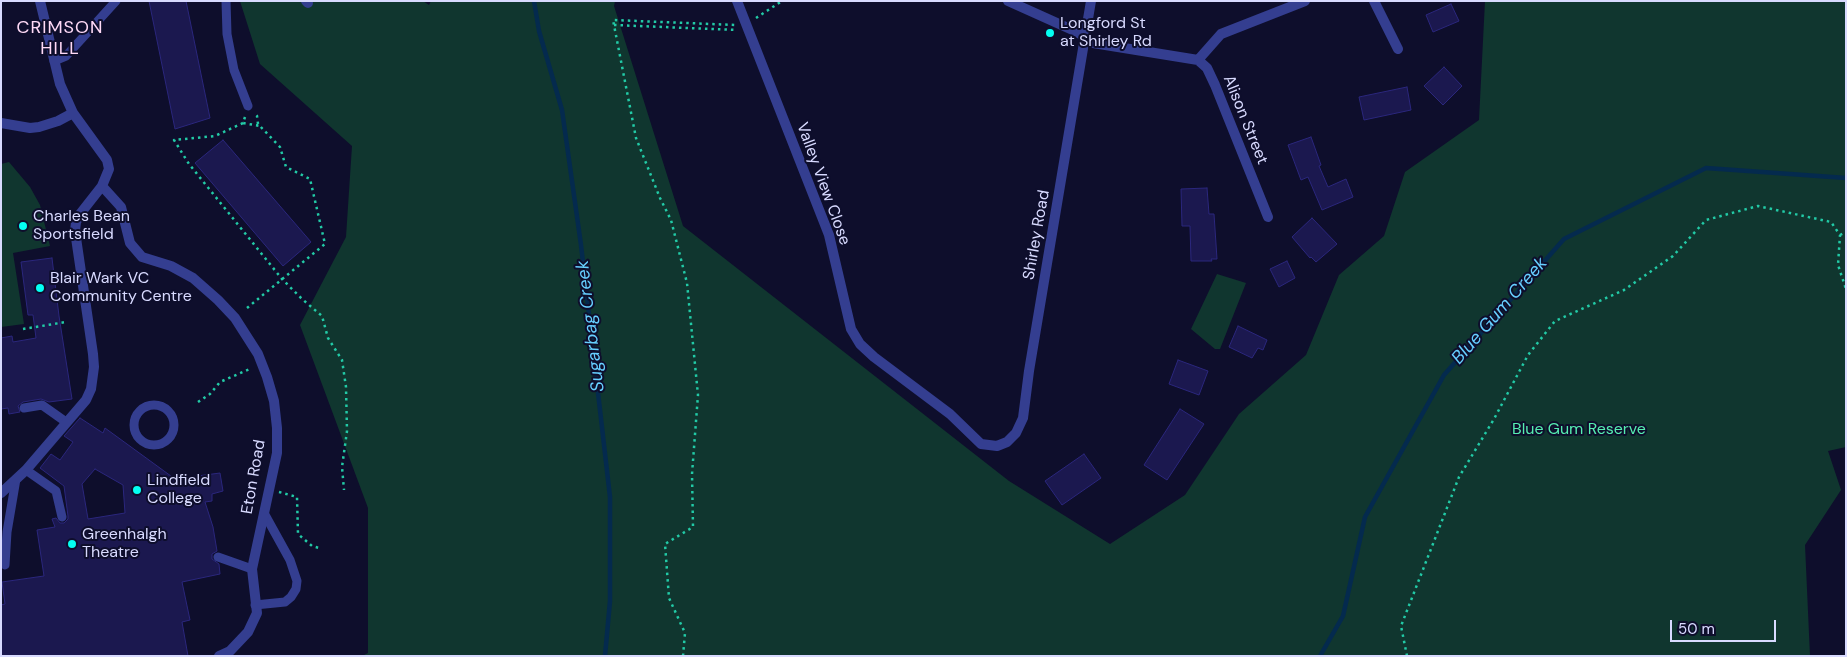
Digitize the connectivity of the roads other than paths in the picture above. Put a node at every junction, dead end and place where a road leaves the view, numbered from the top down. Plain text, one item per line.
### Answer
1 (40, 1) edge
2 (116, 1) edge
3 (226, 1) edge
4 (737, 1) edge
5 (1008, 1) edge
6 (1091, 1) edge
7 (1305, 1) edge
8 (1374, 1) edge
9 (1085, 38) junction
10 (1398, 48) dead end
11 (1198, 60) junction
12 (54, 62) junction
13 (248, 106) road end
14 (73, 113) junction
15 (1, 123) edge
16 (102, 186) junction
17 (1268, 217) dead end
18 (24, 408) dead end
19 (66, 422) junction
20 (981, 444) joint
21 (156, 445) joint
22 (26, 470) junction
23 (16, 479) junction
24 (1, 494) edge
25 (264, 513) junction
26 (62, 517) dead end
27 (218, 557) dead end
28 (5, 565) dead end
29 (252, 569) junction
30 (255, 605) junction
31 (228, 653) edge
32 (220, 656) edge

1 - 12 street
2 - 12 lane
3 - 13 lane
4 - 20 street, Valley View Close
5 - 9 street
6 - 9 street, Shirley Road
7 - 11 street
8 - 10 street
9 - 11 street
9 - 20 street, Shirley Road
11 - 17 street, Alison Street
12 - 14 street
14 - 15 street
14 - 16 street
16 - 19 street
16 - 25 street, Eton Road
18 - 19 lane
19 - 22 street
21 - 21 lane
22 - 23 street
22 - 26 lane
23 - 24 street
23 - 28 lane
25 - 29 street, Eton Road
25 - 30 lane
27 - 29 lane
29 - 30 street, Eton Road
30 - 31 street, Eton Road
31 - 32 street, Eton Road

